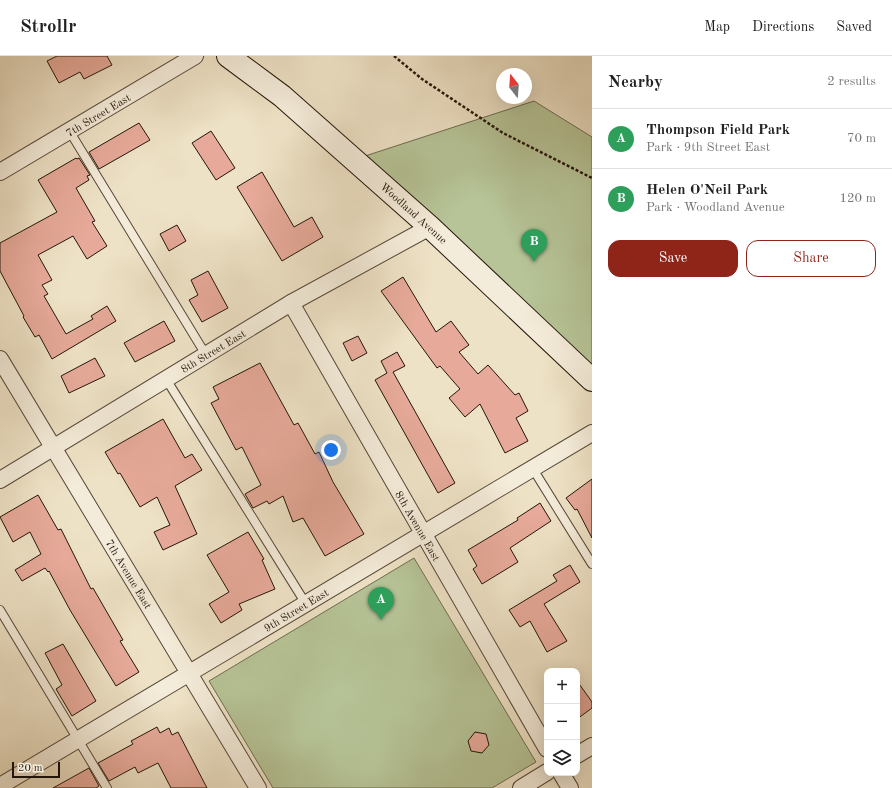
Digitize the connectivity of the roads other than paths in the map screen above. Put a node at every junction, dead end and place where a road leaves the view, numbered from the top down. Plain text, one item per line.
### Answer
1 (194, 56) edge
2 (228, 56) edge
3 (70, 132) junction
4 (0, 172) edge
5 (430, 227) junction
6 (290, 303) junction
7 (206, 355) junction
8 (0, 359) edge
9 (166, 379) junction
10 (592, 380) edge
11 (592, 433) edge
12 (53, 448) junction
13 (533, 469) junction
14 (0, 480) edge
15 (423, 534) junction
16 (592, 564) edge
17 (306, 604) junction
18 (0, 610) edge
19 (189, 674) junction
20 (78, 740) junction
21 (544, 744) edge
22 (592, 746) edge
23 (580, 752) edge
24 (544, 774) edge
25 (563, 776) edge
26 (0, 786) edge
27 (106, 788) edge
28 (258, 788) edge
29 (521, 788) edge
30 (570, 788) edge

1 - 3 street, 7th Street East
2 - 5 street, Woodland Avenue
3 - 4 street, 7th Street East
3 - 7 lane
5 - 6 street, 8th Street East
5 - 10 street, Woodland Avenue
6 - 7 street, 8th Street East
6 - 15 street, 8th Avenue East
7 - 9 street, 8th Street East
8 - 12 street, 7th Avenue East
9 - 12 street, 8th Street East
9 - 17 lane
11 - 13 street, 9th Street East
12 - 14 street, 8th Street East
12 - 19 street, 7th Avenue East
13 - 15 street, 9th Street East
13 - 16 lane
15 - 17 street, 9th Street East
15 - 21 street, 8th Avenue East
17 - 19 street, 9th Street East
18 - 20 lane
19 - 20 street, 9th Street East
19 - 28 street, 7th Avenue East
20 - 26 street, 9th Street East
20 - 27 lane
22 - 23 street
24 - 29 street
25 - 30 street

